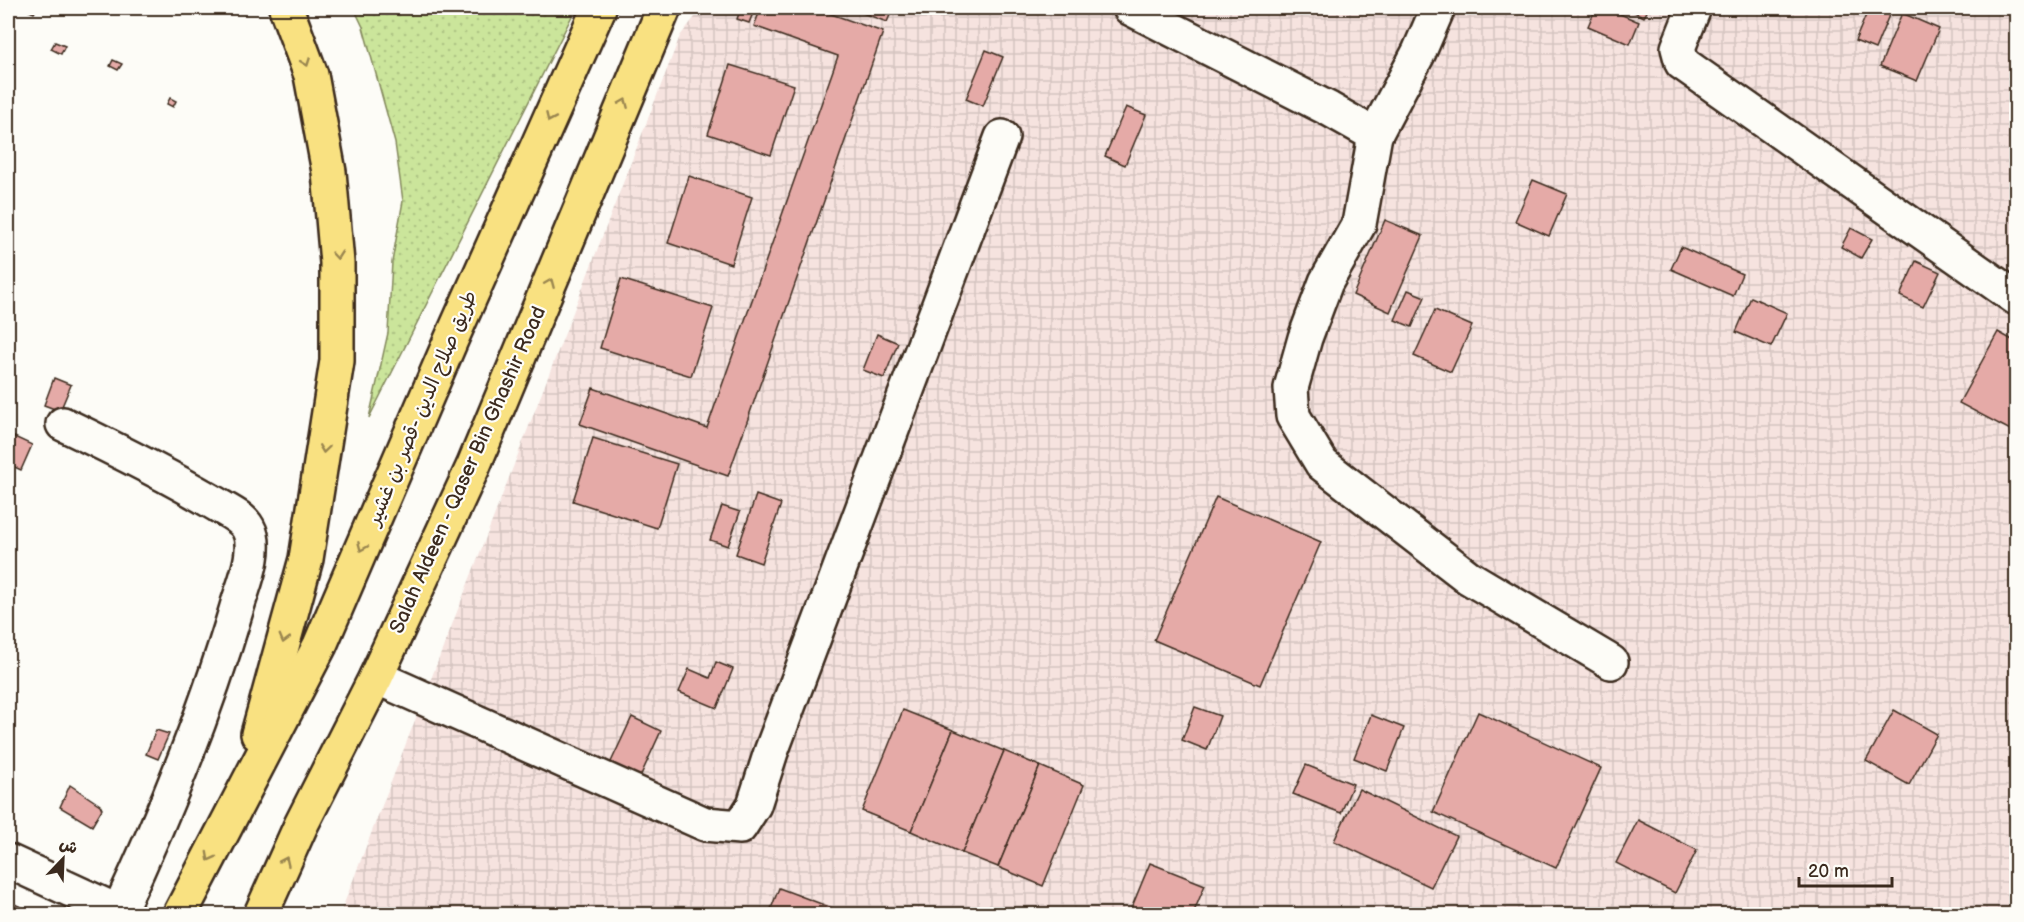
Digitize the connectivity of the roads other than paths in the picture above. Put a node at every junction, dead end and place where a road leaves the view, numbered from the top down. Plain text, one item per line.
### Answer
1 (286, 8) edge
2 (599, 8) edge
3 (1130, 8) edge
4 (1438, 8) edge
5 (1694, 8) edge
6 (664, 11) edge
7 (1375, 135) junction
8 (1002, 137) dead end
9 (2016, 298) edge
10 (63, 424) dead end
11 (1611, 662) dead end
12 (376, 677) junction
13 (238, 805) junction
14 (8, 861) edge
15 (121, 914) edge
16 (180, 915) edge
17 (261, 915) edge

1 -> 13 highway
2 -> 13 highway, طريق صلاح الدين -قصر بن غشير
3 - 7 street
4 - 7 street
5 - 9 street
12 -> 6 highway, Salah Aldeen - Qaser Bin Ghashir Road
7 - 11 street
8 - 12 street
10 - 15 street
17 -> 12 highway, Salah Aldeen - Qaser Bin Ghashir Road
13 -> 16 highway
14 - 15 street

